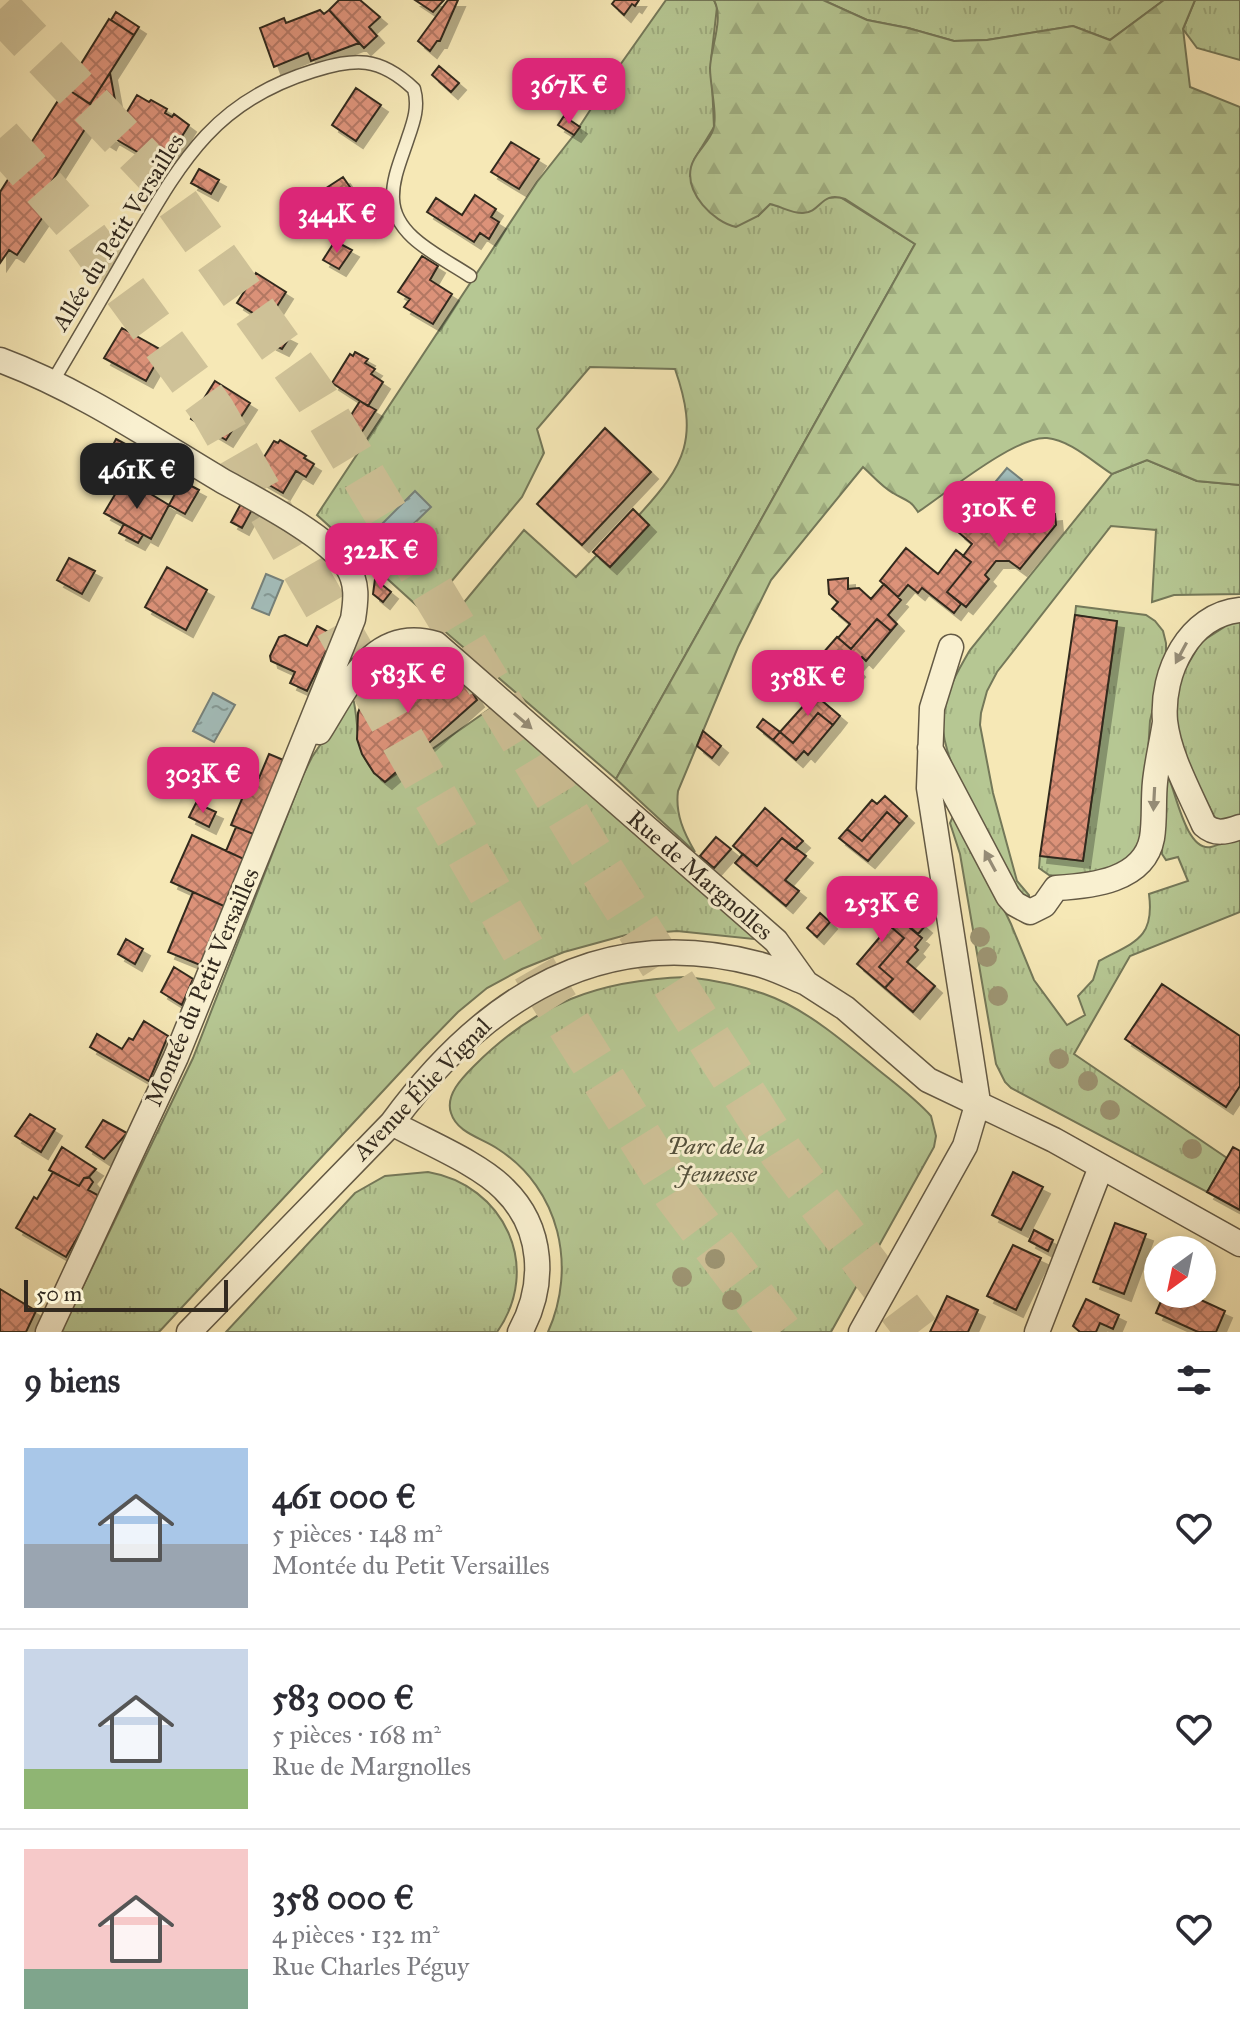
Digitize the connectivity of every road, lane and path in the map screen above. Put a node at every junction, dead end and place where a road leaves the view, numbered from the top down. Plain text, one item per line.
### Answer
1 (470, 276) dead end
2 (0, 360) edge
3 (53, 381) junction
4 (1240, 610) edge
5 (951, 647) dead end
6 (1165, 722) junction
7 (929, 746) junction
8 (290, 775) junction
9 (1240, 827) edge
10 (806, 983) junction
11 (978, 1102) junction
12 (392, 1123) junction
13 (1101, 1167) junction
14 (1240, 1244) edge
15 (48, 1332) edge
16 (189, 1332) edge
17 (520, 1332) edge
18 (861, 1332) edge
19 (1037, 1332) edge

1 - 3 lane, Allée du Petit Versailles
2 - 3 street, Montée du Petit Versailles
3 - 8 street, Montée du Petit Versailles
4 -> 6 street
5 - 7 street
6 -> 7 street
6 - 9 street
7 - 11 street
8 -> 10 street, Rue de Margnolles
8 - 15 street, Montée du Petit Versailles
10 - 11 street, Rue de Margnolles
10 - 12 street, Avenue Élie Vignal
11 - 13 street, Rue de Margnolles
11 - 18 street
12 - 16 street, Avenue Élie Vignal
12 - 17 street
13 - 14 street, Rue de Margnolles
13 - 19 street

